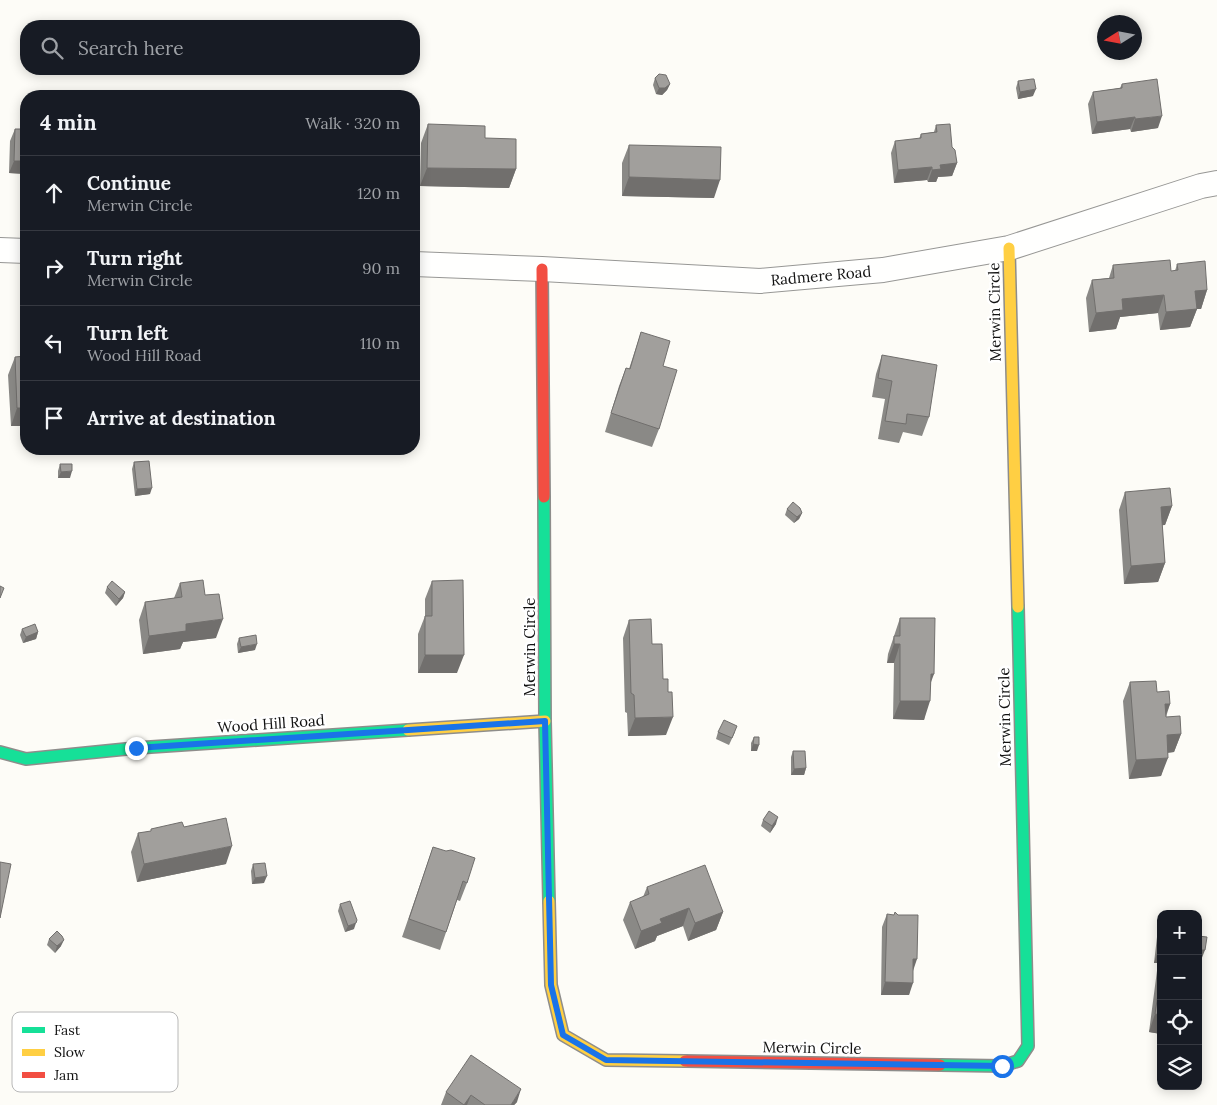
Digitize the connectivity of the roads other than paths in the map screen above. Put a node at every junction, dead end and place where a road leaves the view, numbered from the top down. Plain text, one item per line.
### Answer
1 (1217, 183) edge
2 (1009, 248) junction
3 (0, 250) edge
4 (20, 250) edge
5 (420, 264) edge
6 (542, 269) junction
7 (545, 721) junction
8 (0, 752) edge

1 - 2 street, Radmere Road
2 - 6 street, Radmere Road
2 - 7 street, Merwin Circle
3 - 4 street
5 - 6 street, Radmere Road
6 - 7 street, Merwin Circle
7 - 8 street, Wood Hill Road

